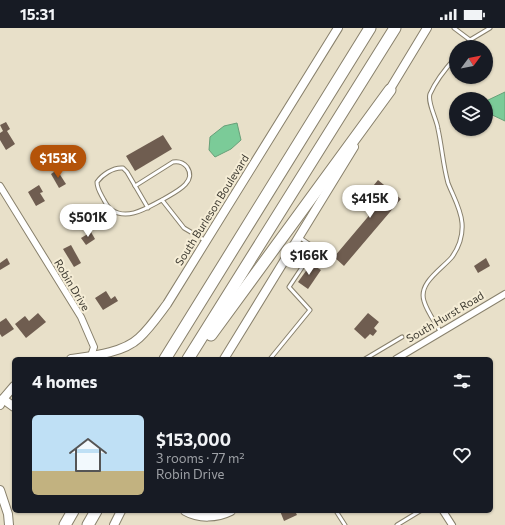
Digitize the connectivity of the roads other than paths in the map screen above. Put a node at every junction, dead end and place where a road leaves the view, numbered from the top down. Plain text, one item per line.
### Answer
1 (338, 28) edge
2 (362, 28) edge
3 (370, 28) edge
4 (395, 28) edge
5 (427, 28) edge
6 (454, 28) edge
7 (490, 28) edge
8 (470, 40) joint
9 (449, 65) edge
10 (336, 84) junction
11 (390, 90) junction
12 (0, 186) edge
13 (135, 186) junction
14 (162, 200) junction
15 (148, 208) junction
16 (299, 237) junction
17 (206, 241) junction
18 (505, 294) edge
19 (441, 333) junction
20 (402, 337) dead end
21 (91, 356) junction
22 (84, 357) edge
23 (166, 357) edge
24 (189, 357) edge
25 (194, 357) edge
26 (225, 357) edge
27 (272, 357) edge
28 (368, 357) edge
29 (399, 357) edge
30 (12, 388) edge
31 (1, 400) edge
32 (12, 405) edge
33 (0, 490) edge
34 (72, 513) edge
35 (95, 513) edge
36 (120, 513) edge
37 (189, 513) edge
38 (228, 513) edge
39 (337, 513) edge
40 (417, 513) edge
41 (444, 513) edge
42 (9, 525) edge
43 (65, 525) edge
44 (88, 525) edge
45 (114, 525) edge
46 (344, 525) edge
47 (397, 525) edge
48 (452, 525) edge

1 - 17 main road, South Burleson Boulevard
2 - 10 highway
3 - 10 highway
4 - 24 highway
5 - 11 main road
6 - 8 lane
7 - 8 lane
9 - 19 lane
10 - 23 highway
11 - 16 main road
11 - 25 highway
12 - 21 street, Robin Drive
13 - 14 lane
13 - 15 lane
13 - 15 lane
14 - 15 lane
14 - 17 lane
16 - 26 main road
16 - 27 lane
17 - 21 main road, South Burleson Boulevard
18 - 19 street, South Hurst Road
19 - 29 street, South Hurst Road
20 - 28 lane
21 - 22 main road, South Burleson Boulevard
30 - 31 main road
31 - 32 main road
33 - 42 main road
34 - 43 highway
35 - 44 highway
36 - 45 main road
37 - 38 main road
39 - 46 lane
40 - 47 lane
41 - 48 street

